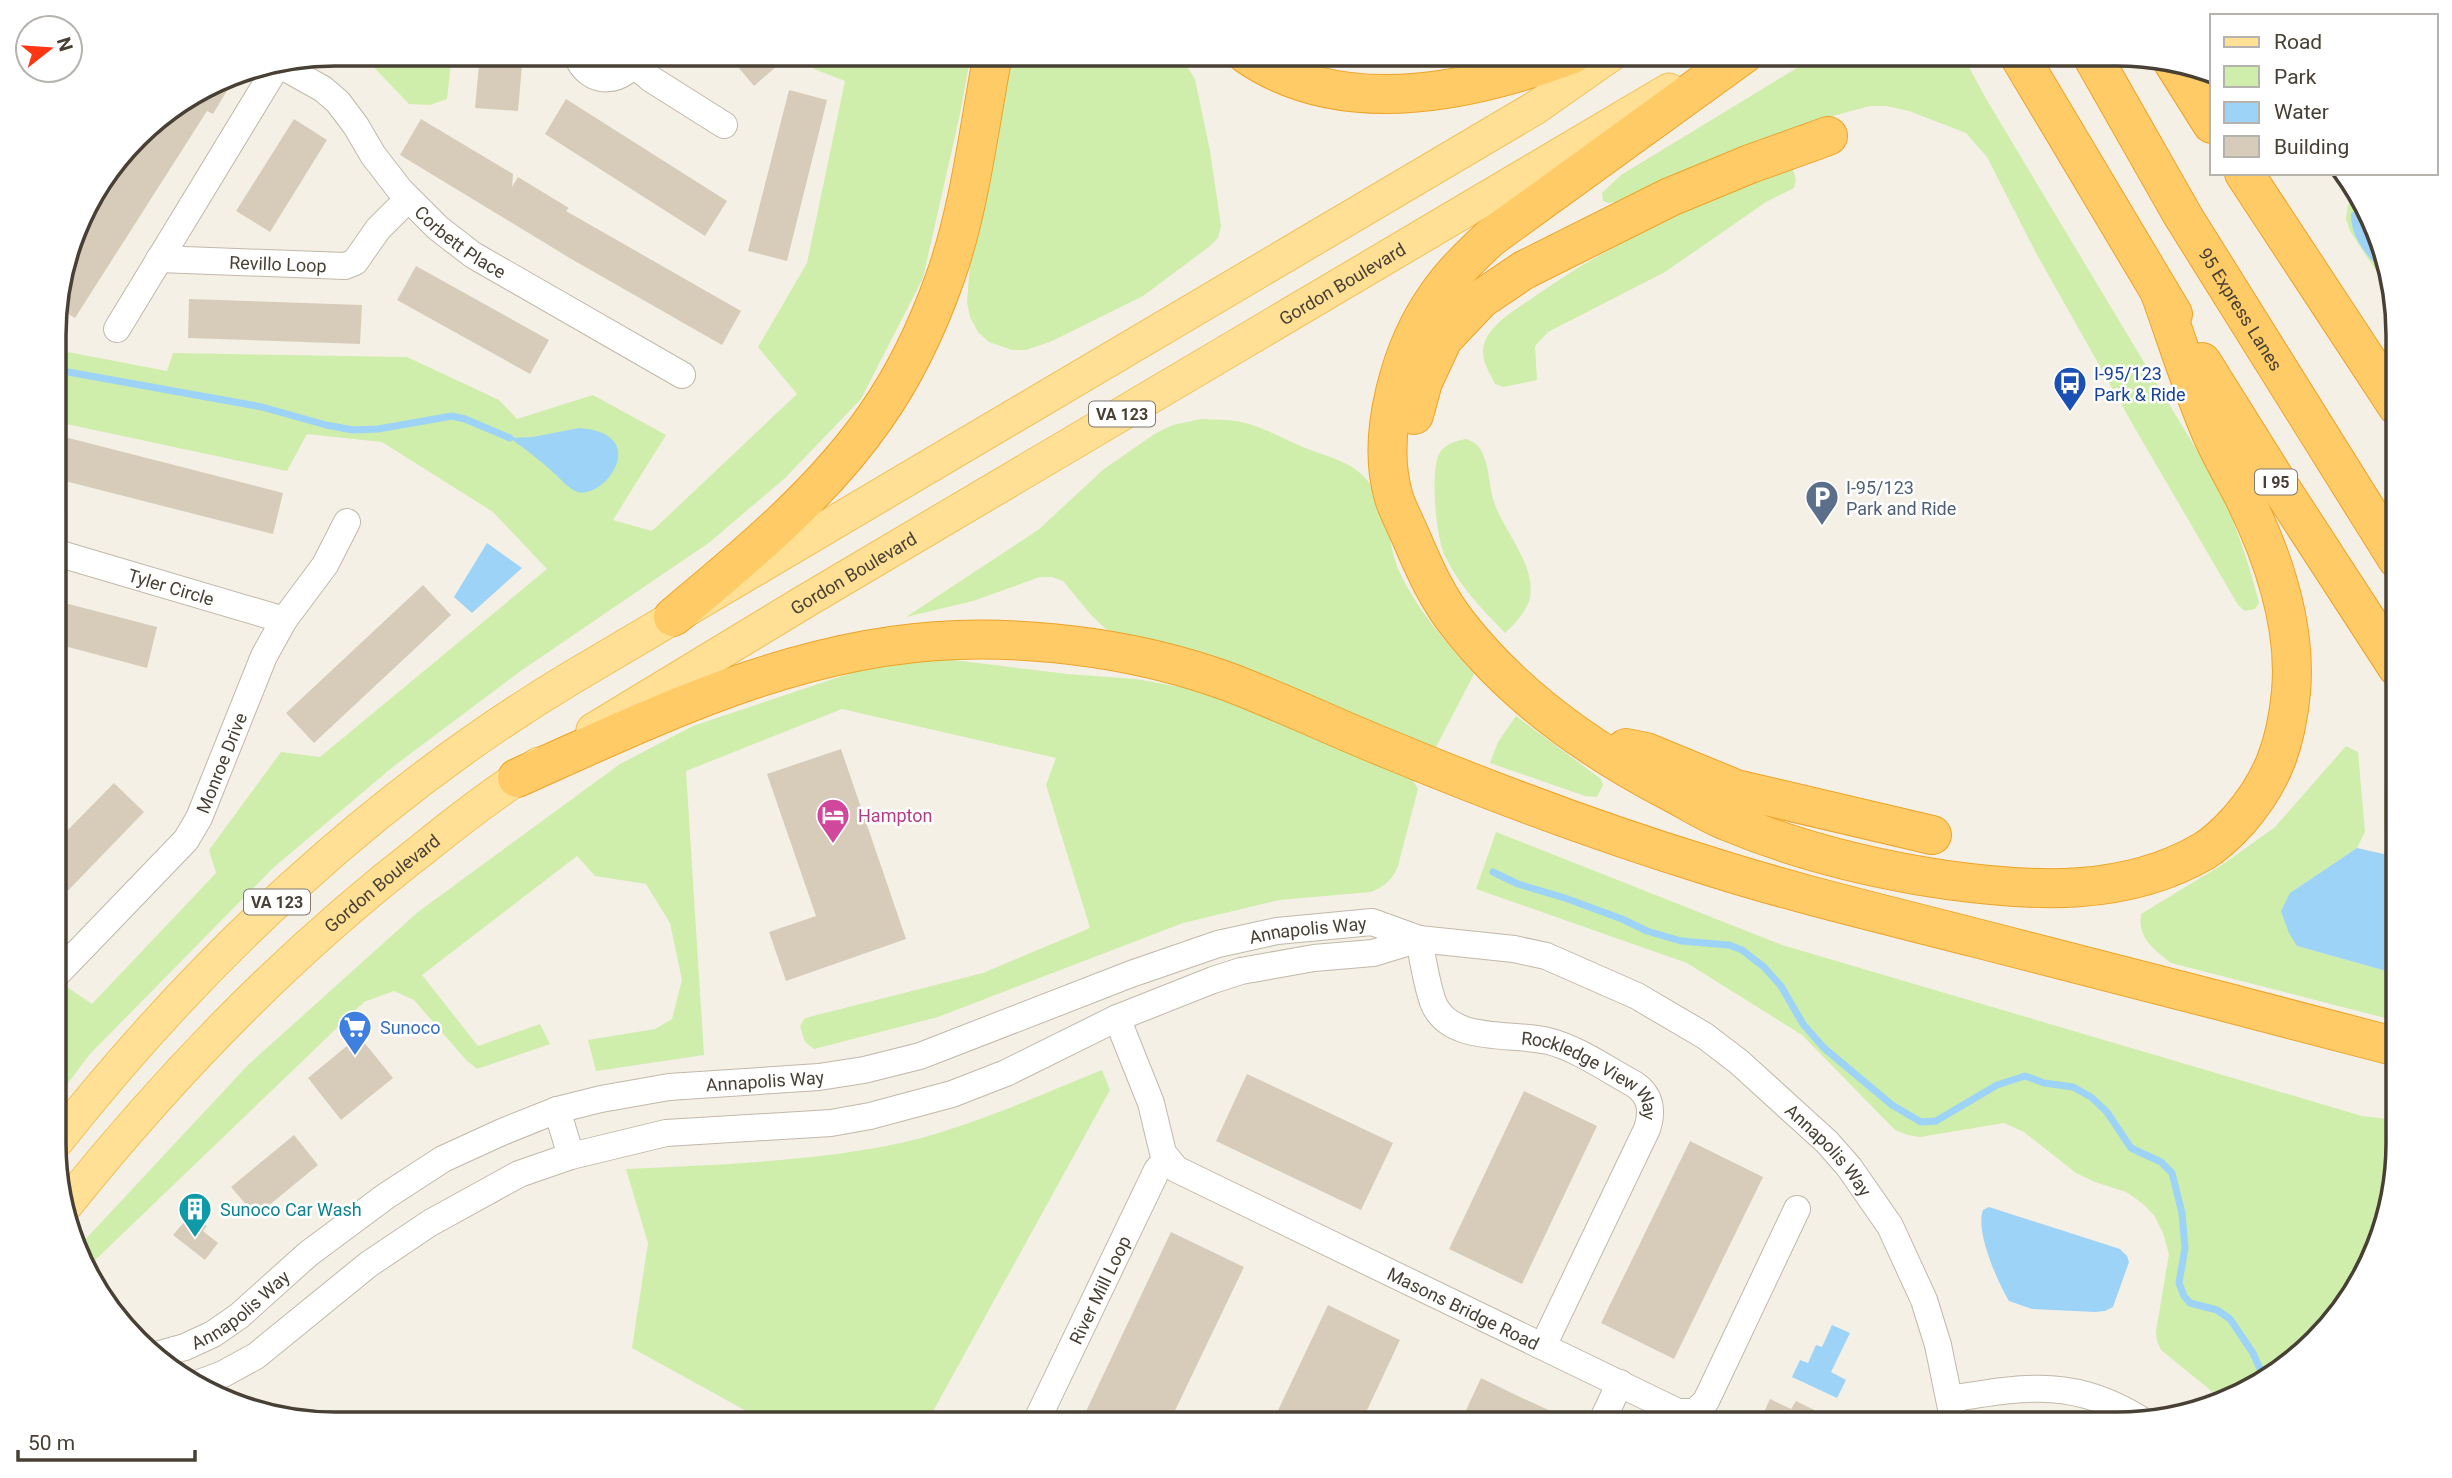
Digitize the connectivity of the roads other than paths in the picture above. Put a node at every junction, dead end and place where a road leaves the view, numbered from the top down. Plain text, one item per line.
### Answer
1 (583, 66) edge
2 (631, 66) edge
3 (641, 66) edge
4 (991, 66) edge
5 (1269, 66) edge
6 (1535, 66) edge
7 (1595, 66) edge
8 (1710, 66) edge
9 (1727, 66) edge
10 (2025, 66) edge
11 (2098, 66) edge
12 (289, 71) edge
13 (274, 74) edge
14 (2181, 75) edge
15 (2210, 121) edge
16 (724, 125) dead end
17 (1828, 136) dead end
18 (2245, 175) edge
19 (408, 200) junction
20 (159, 259) junction
21 (2161, 293) junction
22 (117, 329) dead end
23 (682, 374) dead end
24 (2386, 389) edge
25 (348, 522) dead end
26 (2386, 541) edge
27 (66, 556) edge
28 (1425, 571) junction
29 (673, 617) junction
30 (284, 620) junction
31 (2386, 650) edge
32 (1583, 738) junction
33 (517, 778) junction
34 (1932, 835) dead end
35 (1419, 939) junction
36 (66, 965) edge
37 (1118, 1018) junction
38 (2386, 1044) edge
39 (557, 1111) junction
40 (66, 1130) edge
41 (571, 1156) junction
42 (1167, 1160) junction
43 (73, 1197) edge
44 (1797, 1209) dead end
45 (310, 1253) junction
46 (337, 1290) junction
47 (1543, 1346) junction
48 (166, 1351) edge
49 (209, 1379) edge
50 (1620, 1383) junction
51 (1952, 1411) edge
52 (2126, 1411) edge
53 (1040, 1412) edge
54 (1606, 1412) edge
55 (1678, 1412) edge
56 (1692, 1412) edge

1 - 2 street
3 - 16 street
4 - 29 highway
5 - 6 highway
7 - 29 main road, VA 123
8 - 33 main road, Gordon Boulevard / VA 123
9 - 28 highway
10 - 21 highway, I 95
11 - 26 highway, 95 Express Lanes
12 - 19 street, Corbett Place
13 - 20 street
14 - 15 highway
17 - 28 highway
18 - 24 highway
19 - 20 street, Revillo Loop
19 - 23 street, Corbett Place
20 - 22 street
21 - 31 highway, I 95
21 - 32 highway
25 - 30 street, Monroe Drive
27 - 30 street, Tyler Circle
28 - 32 highway
29 - 40 main road, VA 123
30 - 36 street, Monroe Drive
32 - 34 highway
33 - 38 highway
33 - 43 main road, Gordon Boulevard / VA 123
35 - 37 street, Annapolis Way
35 - 39 street, Annapolis Way
35 - 47 street, Rockledge View Way
35 - 51 street, Annapolis Way
37 - 41 street, Annapolis Way
37 - 42 street
39 - 41 street
39 - 45 street, Annapolis Way
41 - 46 street, Annapolis Way
42 - 47 street, Masons Bridge Road
42 - 53 street, River Mill Loop
44 - 56 street, Masons Bridge Road
45 - 46 street
45 - 48 street, Annapolis Way
46 - 49 street, Annapolis Way
47 - 50 street, Masons Bridge Road
50 - 54 street
50 - 55 street, Masons Bridge Road
51 - 52 street

